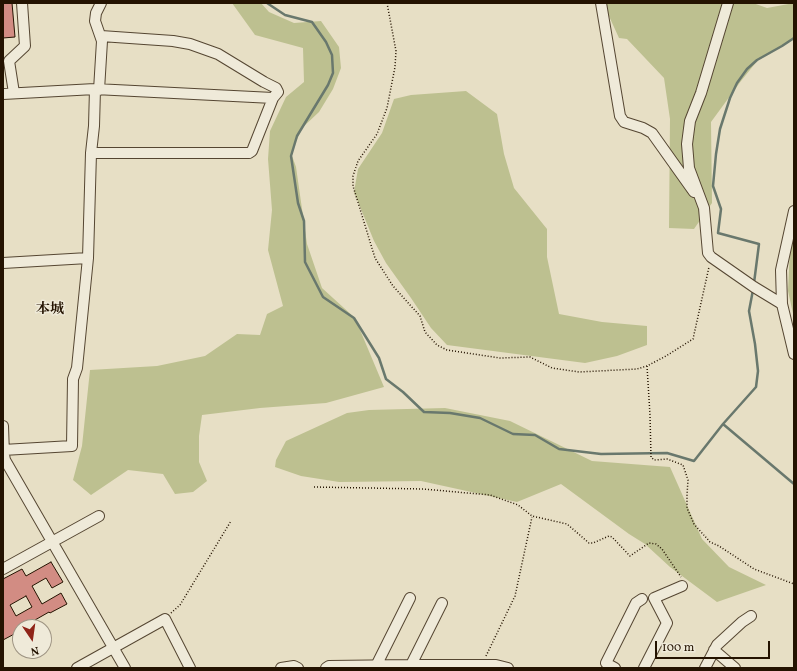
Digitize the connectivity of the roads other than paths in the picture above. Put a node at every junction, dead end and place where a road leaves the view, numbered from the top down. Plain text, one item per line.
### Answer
1 (22, 3) edge
2 (101, 3) edge
3 (601, 3) edge
4 (728, 3) edge
5 (101, 36) junction
6 (97, 90) junction
7 (14, 93) junction
8 (3, 94) edge
9 (273, 98) junction
10 (91, 153) junction
11 (702, 203) junction
12 (794, 210) edge
13 (88, 258) junction
14 (3, 263) edge
15 (782, 304) junction
16 (794, 354) edge
17 (3, 426) edge
18 (3, 450) edge
19 (99, 516) dead end
20 (52, 541) junction
21 (3, 569) edge
22 (682, 586) road end
23 (410, 598) dead end
24 (642, 599) dead end
25 (442, 603) dead end
26 (751, 616) dead end
27 (114, 648) junction
28 (714, 650) junction
29 (376, 666) junction
30 (411, 667) edge
31 (77, 668) edge
32 (125, 668) edge
33 (190, 668) edge
34 (281, 668) edge
35 (298, 668) edge
36 (326, 668) edge
37 (508, 668) edge
38 (615, 668) edge
39 (644, 668) edge
40 (705, 668) edge
41 (735, 668) edge

1 - 7 street
2 - 5 street
3 - 11 street
4 - 11 street
5 - 6 street
5 - 9 street
6 - 7 street
6 - 9 street
6 - 10 street
7 - 8 street
9 - 10 street
10 - 13 street
11 - 15 street
12 - 15 street
13 - 14 street
13 - 18 street
15 - 16 street
17 - 18 street
18 - 20 street
19 - 20 street
20 - 21 street
20 - 27 street
22 - 39 street
23 - 29 street
24 - 38 street
25 - 30 street
26 - 28 street
27 - 31 street
27 - 32 street
27 - 33 street
28 - 40 street
28 - 41 street
29 - 30 street
29 - 36 street
30 - 37 street
34 - 35 street

